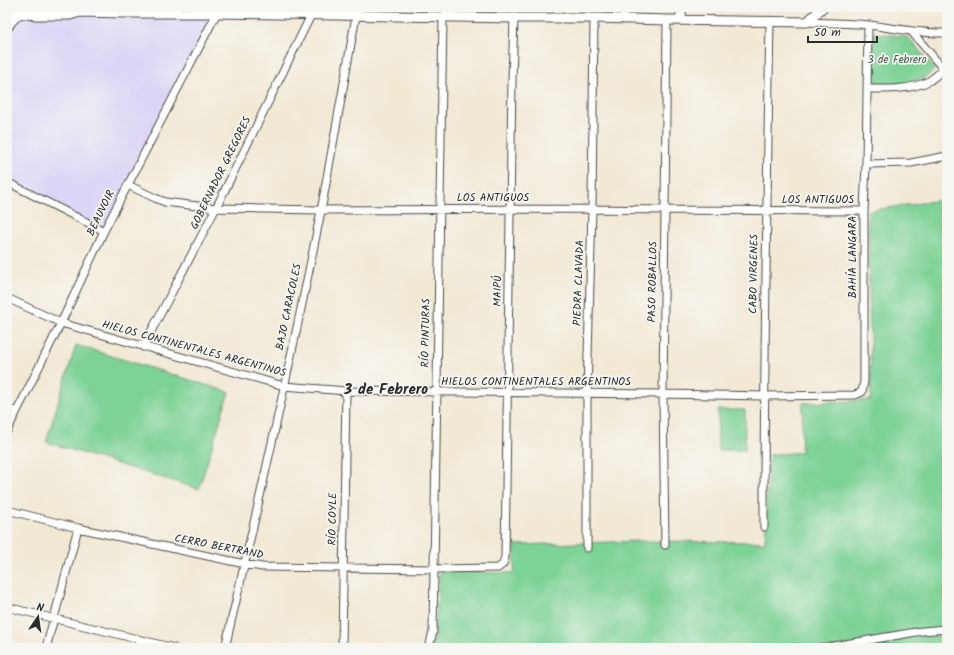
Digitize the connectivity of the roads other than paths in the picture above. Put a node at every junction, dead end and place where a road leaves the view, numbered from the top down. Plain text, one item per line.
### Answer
1 (29, 7) edge
2 (451, 7) edge
3 (823, 7) edge
4 (681, 8) edge
5 (218, 10) edge
6 (313, 11) edge
7 (347, 11) edge
8 (7, 12) edge
9 (80, 12) junction
10 (21, 14) junction
11 (356, 16) junction
12 (443, 17) junction
13 (514, 18) junction
14 (594, 18) junction
15 (667, 20) junction
16 (681, 20) junction
17 (770, 21) junction
18 (807, 22) junction
19 (868, 25) junction
20 (7, 30) edge
21 (911, 31) junction
22 (947, 33) edge
23 (945, 71) edge
24 (867, 89) junction
25 (947, 156) edge
26 (866, 164) junction
27 (7, 182) edge
28 (128, 185) junction
29 (216, 208) junction
30 (510, 209) junction
31 (592, 209) junction
32 (321, 210) junction
33 (439, 210) junction
34 (665, 210) junction
35 (766, 210) junction
36 (864, 211) junction
37 (104, 231) junction
38 (7, 298) edge
39 (61, 323) junction
40 (144, 347) junction
41 (284, 386) junction
42 (346, 391) junction
43 (436, 392) junction
44 (508, 392) junction
45 (862, 392) joint
46 (587, 393) junction
47 (663, 394) junction
48 (764, 396) junction
49 (7, 408) edge
50 (16, 412) junction
51 (7, 431) edge
52 (7, 510) edge
53 (764, 527) dead end
54 (78, 528) junction
55 (665, 545) dead end
56 (587, 548) dead end
57 (245, 564) junction
58 (503, 564) joint
59 (344, 568) junction
60 (433, 569) junction
61 (7, 607) edge
62 (54, 619) junction
63 (947, 629) edge
64 (46, 648) edge
65 (174, 648) edge
66 (225, 648) edge
67 (342, 648) edge
68 (427, 648) edge
69 (822, 648) edge

1 - 9 street
1 - 10 street
2 - 12 street
3 - 18 street
4 - 16 street
5 - 6 street
5 - 9 street
5 - 28 street, BEAUVOIR
6 - 7 street
6 - 29 street, GOBERNADOR GREGORES
7 - 11 street
8 - 10 street
9 - 10 street
10 - 20 street
11 - 12 street
11 - 32 street, BAJO CARACOLES
12 - 13 street
12 - 33 street, RÍO PINTURAS
13 - 14 street
13 - 30 street, MAIPÚ
14 - 15 street
14 - 31 street, PIEDRA CLAVADA
15 - 16 street
15 - 34 street, PASO ROBALLOS
16 - 17 street
17 - 18 street
17 - 35 street, CABO VIRGENES
18 - 19 street
19 - 21 street
19 - 24 street, BAHÍA LANGARA
21 - 22 street
21 - 23 street
23 - 24 street
24 - 26 street, BAHÍA LANGARA
25 - 26 street
26 - 36 street, BAHÍA LANGARA
27 - 37 street
28 - 29 street, LOS ANTIGUOS
28 - 37 street, BEAUVOIR
29 - 32 street, LOS ANTIGUOS
29 - 40 street, GOBERNADOR GREGORES
30 - 31 street, LOS ANTIGUOS
30 - 33 street, LOS ANTIGUOS
30 - 44 street, MAIPÚ
31 - 34 street, LOS ANTIGUOS
31 - 46 street, PIEDRA CLAVADA
32 - 33 street, LOS ANTIGUOS
32 - 41 street, BAJO CARACOLES
33 - 43 street, RÍO PINTURAS
34 - 35 street, LOS ANTIGUOS
34 - 47 street, PASO ROBALLOS
35 - 36 street, LOS ANTIGUOS
35 - 48 street, CABO VIRGENES
36 - 45 street, BAHÍA LANGARA
37 - 39 street, BEAUVOIR
38 - 39 street, HIELOS CONTINENTALES ARGENTINOS
39 - 40 street, HIELOS CONTINENTALES ARGENTINOS
39 - 50 street, BEAUVOIR
40 - 41 street, HIELOS CONTINENTALES ARGENTINOS
41 - 42 street, HIELOS CONTINENTALES ARGENTINOS
41 - 57 street, BAJO CARACOLES
42 - 43 street, HIELOS CONTINENTALES ARGENTINOS
42 - 59 street, RÍO COYLE
43 - 44 street, HIELOS CONTINENTALES ARGENTINOS
43 - 60 street, RÍO PINTURAS
44 - 46 street, HIELOS CONTINENTALES ARGENTINOS
44 - 58 street, MAIPÚ
45 - 48 street, HIELOS CONTINENTALES ARGENTINOS
46 - 47 street, HIELOS CONTINENTALES ARGENTINOS
46 - 56 street, PIEDRA CLAVADA
47 - 48 street, HIELOS CONTINENTALES ARGENTINOS
47 - 55 street, PASO ROBALLOS
48 - 53 street, CABO VIRGENES
49 - 50 street
50 - 51 street, BEAUVOIR
52 - 54 street, CERRO BERTRAND
54 - 57 street, CERRO BERTRAND
54 - 62 street
57 - 59 street, CERRO BERTRAND
57 - 66 street, BAJO CARACOLES
58 - 60 street, CERRO BERTRAND
59 - 60 street, CERRO BERTRAND
59 - 67 street, RÍO COYLE
60 - 68 street, RÍO PINTURAS
61 - 62 street
62 - 64 street
62 - 65 street
63 - 69 street

